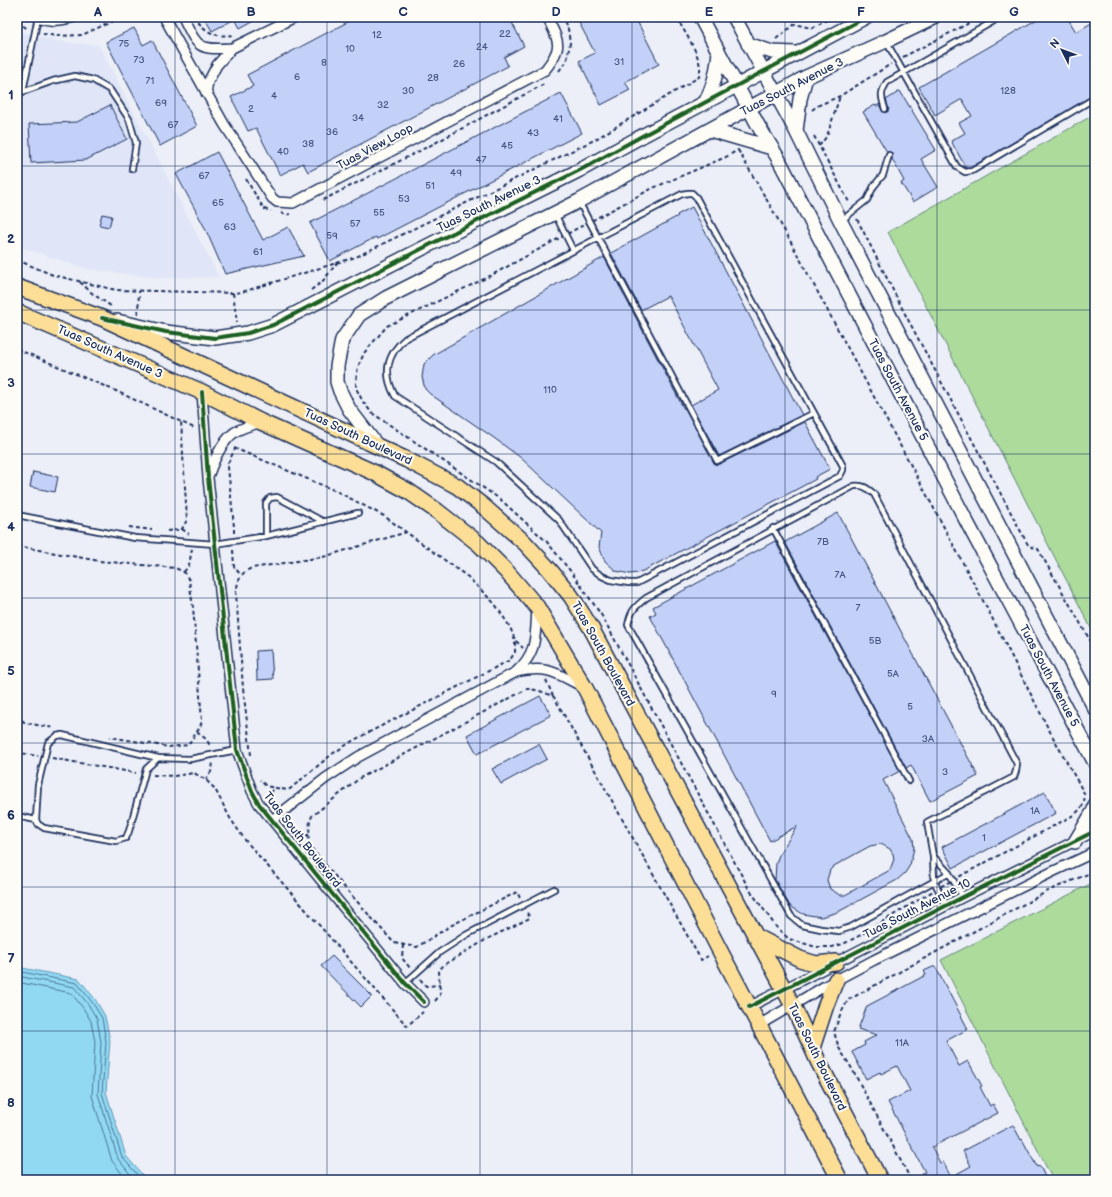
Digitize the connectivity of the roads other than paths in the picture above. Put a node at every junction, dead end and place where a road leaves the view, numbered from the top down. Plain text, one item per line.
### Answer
1 (37, 17) edge
2 (75, 17) edge
3 (164, 17) edge
4 (183, 17) edge
5 (295, 17) edge
6 (547, 17) edge
7 (700, 17) edge
8 (734, 17) edge
9 (866, 17) edge
10 (936, 17) edge
11 (1001, 17) edge
12 (886, 41) junction
13 (748, 44) junction
14 (232, 48) junction
15 (719, 52) junction
16 (796, 53) junction
17 (763, 71) junction
18 (904, 72) junction
19 (806, 77) junction
20 (17, 79) edge
21 (736, 85) junction
22 (23, 91) junction
23 (206, 93) junction
24 (17, 94) edge
25 (776, 95) junction
26 (1095, 98) edge
27 (705, 103) junction
28 (749, 109) junction
29 (885, 109) dead end
30 (710, 130) junction
31 (796, 131) junction
32 (772, 148) junction
33 (889, 155) dead end
34 (132, 169) dead end
35 (578, 201) junction
36 (554, 213) junction
37 (841, 222) junction
38 (598, 238) junction
39 (573, 250) junction
40 (17, 287) edge
41 (17, 312) edge
42 (107, 312) junction
43 (202, 392) junction
44 (814, 413) junction
45 (262, 422) junction
46 (378, 447) junction
47 (208, 478) junction
48 (358, 513) dead end
49 (17, 515) edge
50 (324, 522) junction
51 (773, 528) junction
52 (266, 536) junction
53 (216, 544) junction
54 (537, 608) junction
55 (516, 672) junction
56 (585, 688) junction
57 (1095, 709) edge
58 (237, 750) junction
59 (158, 758) junction
60 (1095, 763) edge
61 (908, 781) dead end
62 (1095, 805) edge
63 (17, 816) edge
64 (36, 820) junction
65 (272, 820) junction
66 (1095, 831) edge
67 (1075, 842) junction
68 (1094, 853) edge
69 (933, 856) junction
70 (949, 873) junction
71 (934, 881) junction
72 (554, 890) dead end
73 (963, 897) junction
74 (946, 905) junction
75 (755, 936) junction
76 (836, 962) junction
77 (836, 980) junction
78 (405, 982) junction
79 (783, 989) junction
80 (424, 1002) dead end
81 (793, 1006) junction
82 (749, 1007) junction
83 (759, 1025) junction
84 (812, 1048) junction
85 (840, 1180) edge
86 (880, 1180) edge

1 - 2 street
1 - 22 lane
3 - 23 street, Tuas View Loop
4 - 14 street
5 - 14 street
6 - 23 street, Tuas View Loop
7 - 15 main road, Tuas South Avenue 5
8 - 13 main road, Tuas South Avenue 5
9 - 16 main road, Tuas South Avenue 3
10 - 12 main road, Tuas South Avenue 3
11 - 18 lane
12 - 18 lane
12 - 19 main road, Tuas South Avenue 3
13 - 16 main road
13 - 17 main road, Tuas South Avenue 5
14 - 23 street
15 - 21 main road, Tuas South Avenue 5
15 - 27 main road
16 - 17 main road, Tuas South Avenue 3
17 - 21 main road, Tuas South Avenue 3
17 - 25 main road, Tuas South Avenue 5
18 - 26 lane
18 - 29 lane
19 - 25 main road, Tuas South Avenue 3
19 - 31 main road
20 - 22 lane
21 - 27 main road, Tuas South Avenue 3
21 - 28 main road, Tuas South Avenue 5
22 - 24 lane
22 - 34 lane
25 - 28 main road, Tuas South Avenue 3
25 - 31 main road, Tuas South Avenue 5
27 - 42 main road, Tuas South Avenue 3
28 - 30 main road, Tuas South Avenue 3
28 - 32 main road, Tuas South Avenue 5
30 - 32 main road
30 - 35 main road, Tuas South Avenue 3
31 - 37 main road, Tuas South Avenue 5
32 - 60 main road, Tuas South Avenue 5
33 - 37 lane
35 - 36 main road, Tuas South Avenue 3
35 - 38 lane
36 - 39 lane
36 - 46 main road, Tuas South Avenue 3
37 - 57 main road, Tuas South Avenue 5
38 - 39 lane
38 - 44 lane
38 - 44 lane
39 - 44 lane
40 - 42 main road, Tuas South Avenue 3
41 - 43 main road, Tuas South Avenue 3
42 - 46 main road, Tuas South Boulevard
43 - 45 main road
43 - 47 street, Tuas South Boulevard
45 - 47 street
45 - 54 main road
46 - 75 main road, Tuas South Boulevard
47 - 53 street, Tuas South Boulevard
48 - 50 lane
49 - 53 lane
50 - 52 lane
50 - 52 lane
51 - 61 lane
51 - 69 lane
51 - 71 lane
52 - 53 lane
53 - 58 street, Tuas South Boulevard
54 - 55 street
54 - 56 main road
55 - 56 street
55 - 65 street, Tuas South Boulevard
56 - 82 main road
58 - 59 lane
58 - 65 street, Tuas South Boulevard
59 - 64 lane
59 - 64 lane
62 - 67 main road
63 - 64 lane
65 - 78 street, Tuas South Boulevard
66 - 67 street, Tuas South Avenue 10
67 - 73 street, Tuas South Avenue 10
68 - 77 street
69 - 70 lane
69 - 71 lane
70 - 71 lane
70 - 73 lane
71 - 74 lane
72 - 78 lane
73 - 74 street, Tuas South Avenue 10
74 - 76 street, Tuas South Avenue 10
75 - 76 main road
75 - 79 main road, Tuas South Boulevard
76 - 79 street, Tuas South Avenue 10
77 - 81 street
77 - 84 main road
78 - 80 street, Tuas South Boulevard
79 - 81 main road, Tuas South Boulevard
79 - 82 street, Tuas South Avenue 10
81 - 83 street
81 - 84 main road, Tuas South Boulevard
82 - 83 main road
83 - 85 main road
84 - 86 main road, Tuas South Boulevard

